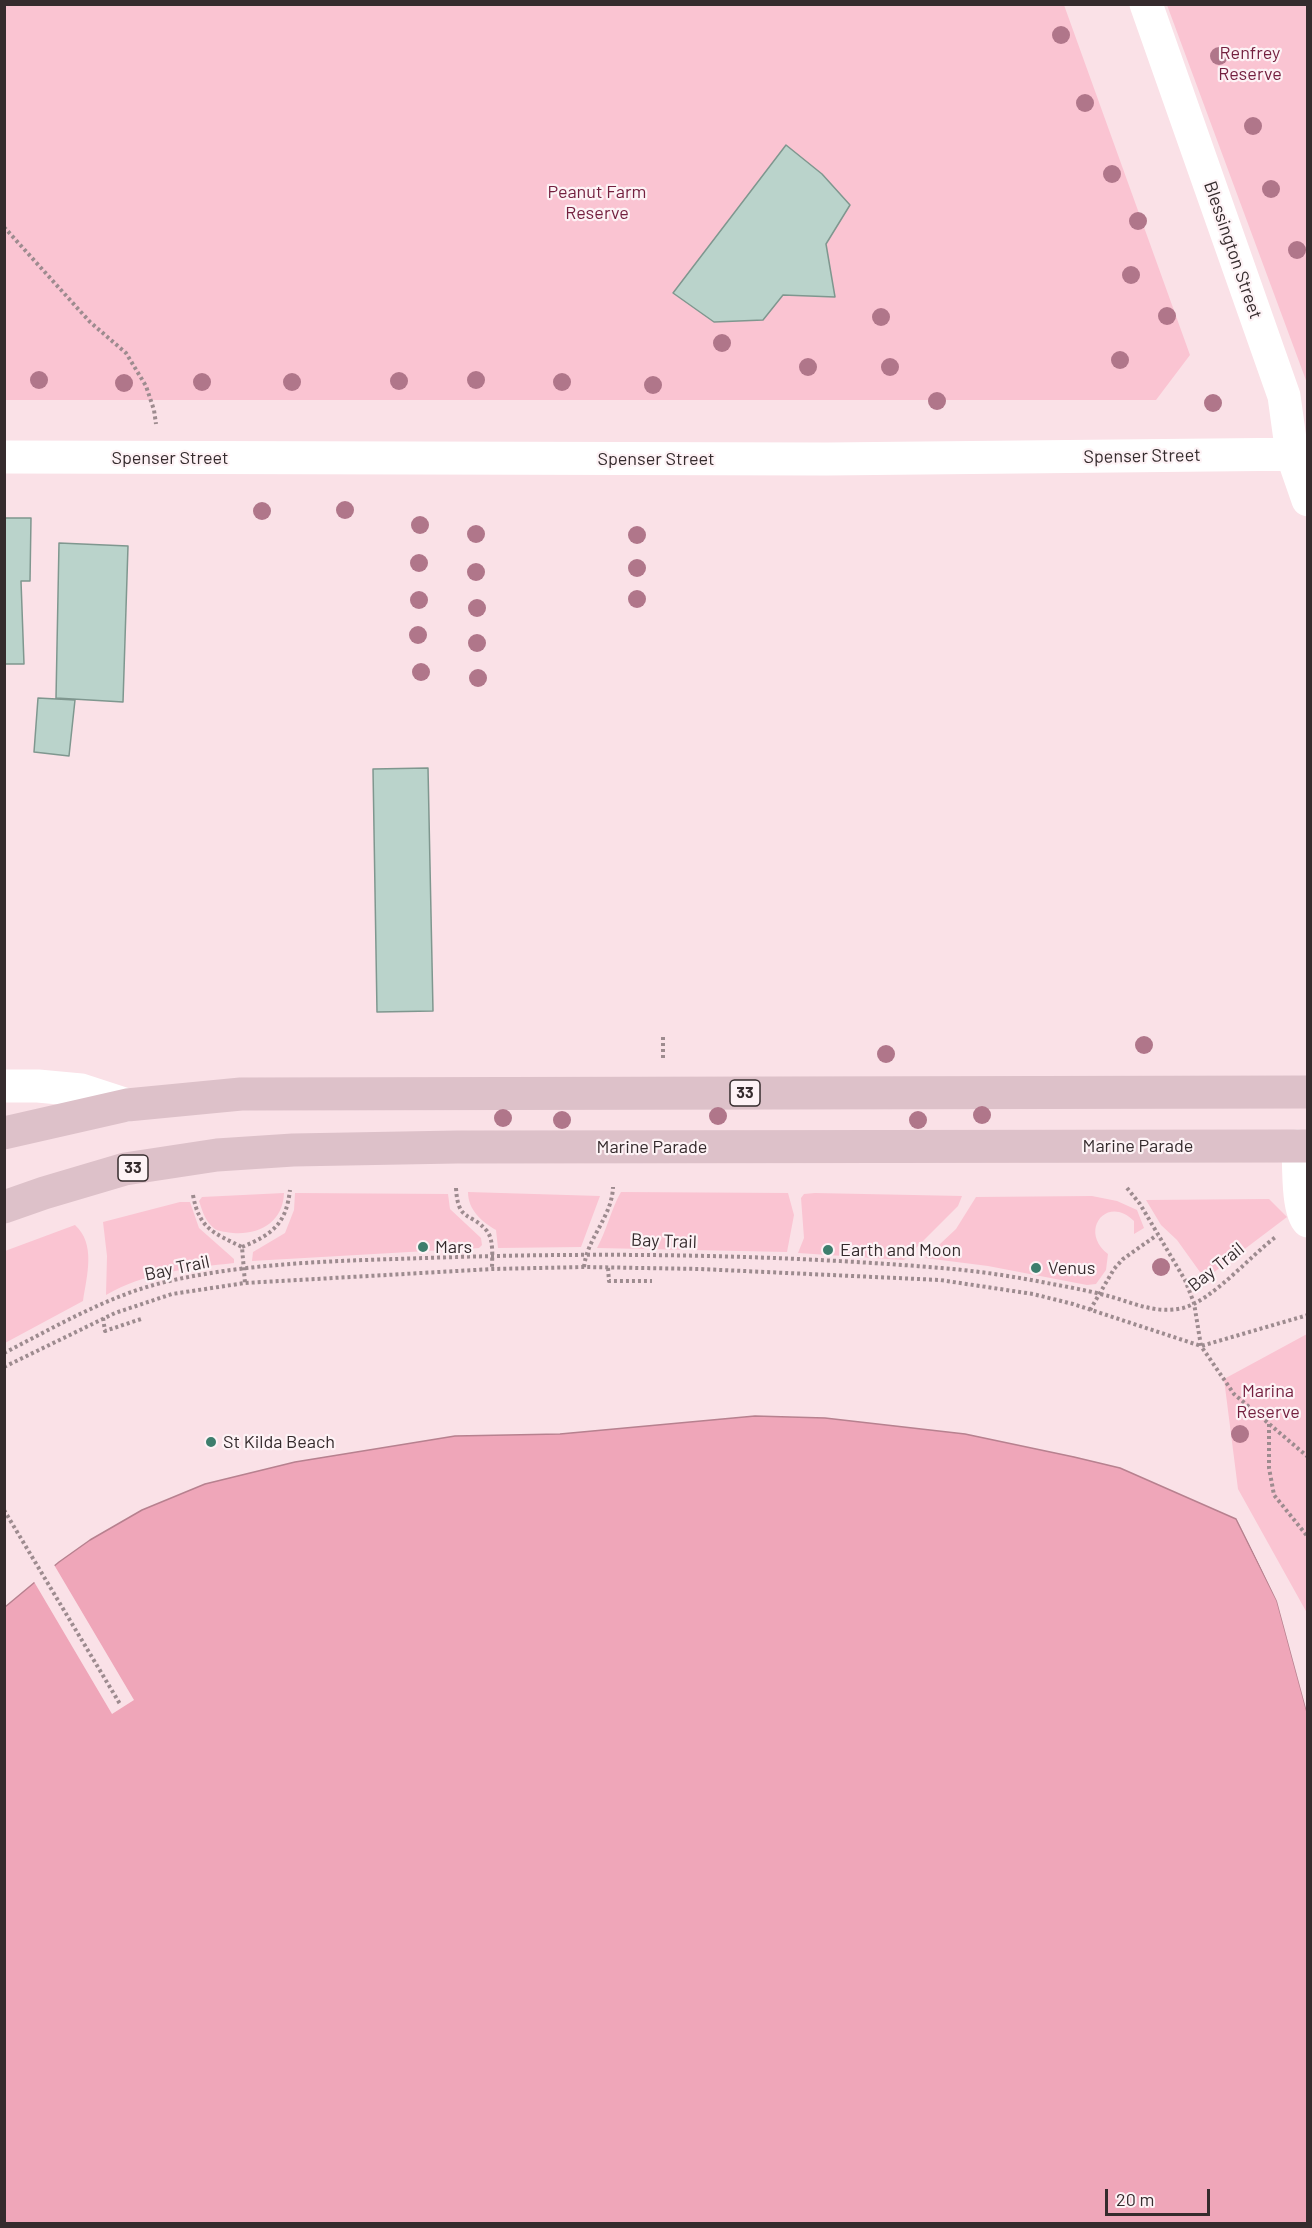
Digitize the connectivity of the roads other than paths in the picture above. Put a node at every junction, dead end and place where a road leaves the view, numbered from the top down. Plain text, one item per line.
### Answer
1 (1146, 4) edge
2 (1300, 454) edge
3 (4, 457) edge
4 (1308, 500) edge
5 (4, 1086) edge
6 (1308, 1092) edge
7 (127, 1105) junction
8 (4, 1133) edge
9 (1303, 1146) edge
10 (4, 1207) edge
11 (1306, 1219) edge

1 - 2 street, Blessington Street
2 - 3 street, Spenser Street
2 - 4 street, Blessington Street
5 - 7 street
6 - 7 main road, 33
7 - 8 main road, 33
9 - 10 main road, Marine Parade / 33
9 - 11 street

